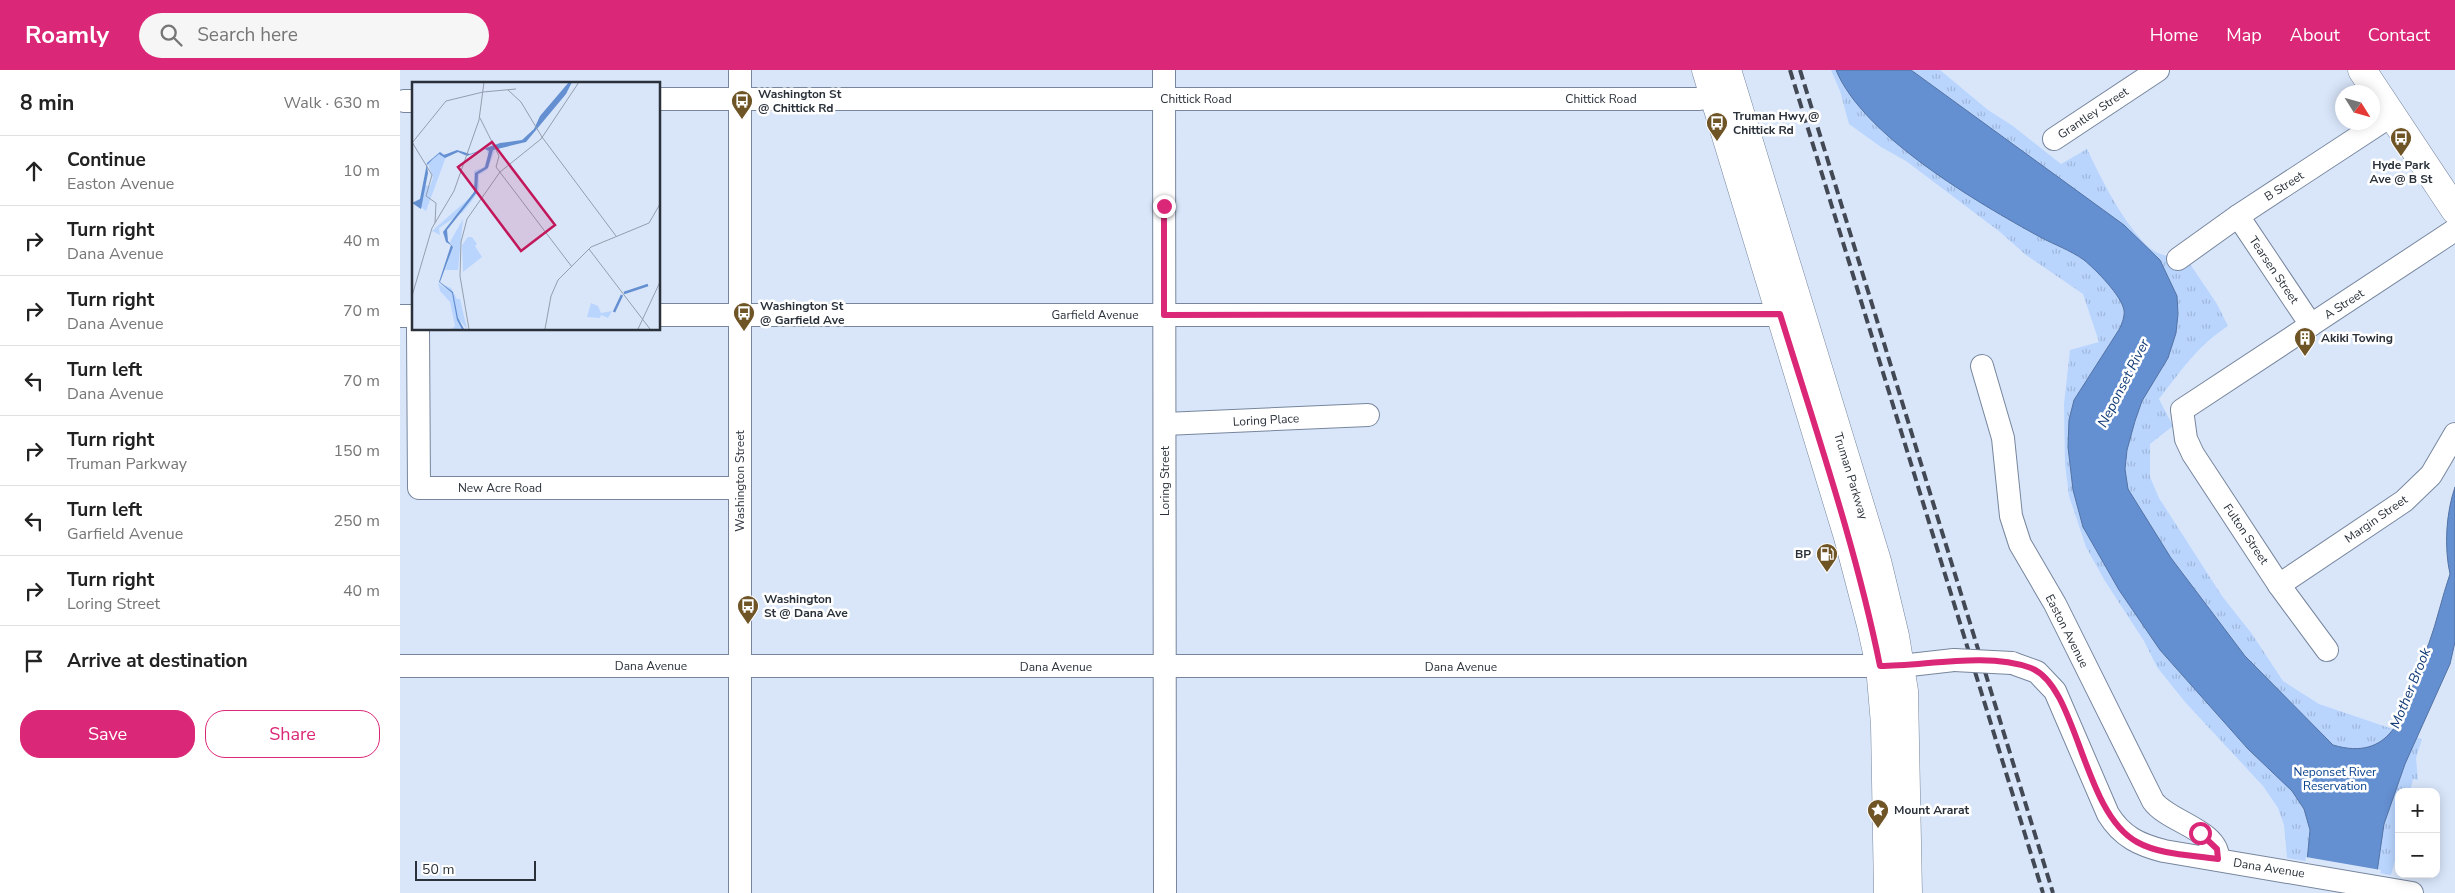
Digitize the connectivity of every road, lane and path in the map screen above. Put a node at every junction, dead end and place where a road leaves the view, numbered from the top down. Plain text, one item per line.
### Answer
1 (740, 70) edge
2 (1164, 70) edge
3 (1706, 70) edge
4 (2158, 70) edge
5 (2362, 70) edge
6 (1725, 87) edge
7 (740, 98) junction
8 (1164, 98) junction
9 (660, 99) edge
10 (2392, 115) junction
11 (2054, 139) dead end
12 (2455, 210) edge
13 (2238, 216) junction
14 (2455, 230) edge
15 (2178, 259) dead end
16 (1791, 313) junction
17 (740, 315) junction
18 (1164, 315) junction
19 (660, 316) edge
20 (2311, 325) junction
21 (418, 330) edge
22 (1982, 366) dead end
23 (2182, 410) joint
24 (1368, 415) dead end
25 (1165, 424) junction
26 (2455, 434) edge
27 (740, 488) junction
28 (2279, 585) junction
29 (2327, 650) dead end
30 (740, 665) junction
31 (400, 666) edge
32 (1890, 666) junction
33 (1165, 667) junction
34 (2218, 859) junction
35 (2404, 891) edge
36 (740, 893) edge
37 (1165, 893) edge
38 (1888, 893) edge
39 (1908, 893) edge

1 - 7 street, Washington Street
2 - 8 street, Loring Street
3 - 6 main road, Truman Parkway
4 - 11 street, Grantley Street
5 - 10 main road
6 - 8 street, Chittick Road
6 - 16 main road, Truman Parkway
7 - 8 street, Chittick Road
7 - 9 street, Chittick Road
7 - 17 street, Washington Street
8 - 18 street, Loring Street
10 - 12 main road
10 - 13 street, B Street
13 - 15 street, B Street
13 - 20 street, Tearsen Street
14 - 20 street, A Street
16 - 18 street, Garfield Avenue
16 - 32 main road, Truman Parkway
17 - 18 street, Garfield Avenue
17 - 19 street, Garfield Avenue
17 - 27 street, Washington Street
18 - 25 street, Loring Street
20 - 23 street, A Street
21 - 27 street, New Acre Road
22 - 34 street, Easton Avenue
23 - 28 street, Fulton Street
24 - 25 street, Loring Place
25 - 33 street, Loring Street
26 - 28 street, Margin Street
27 - 30 street, Washington Street
28 - 29 street, Fulton Street
30 - 31 street, Dana Avenue
30 - 33 street, Dana Avenue
30 - 36 street, Washington Street
32 - 33 street, Dana Avenue
32 - 34 street, Dana Avenue, bridge
32 - 38 main road, Truman Parkway
32 - 39 main road, Truman Parkway
33 - 37 street, Loring Street
34 - 35 street, Dana Avenue

